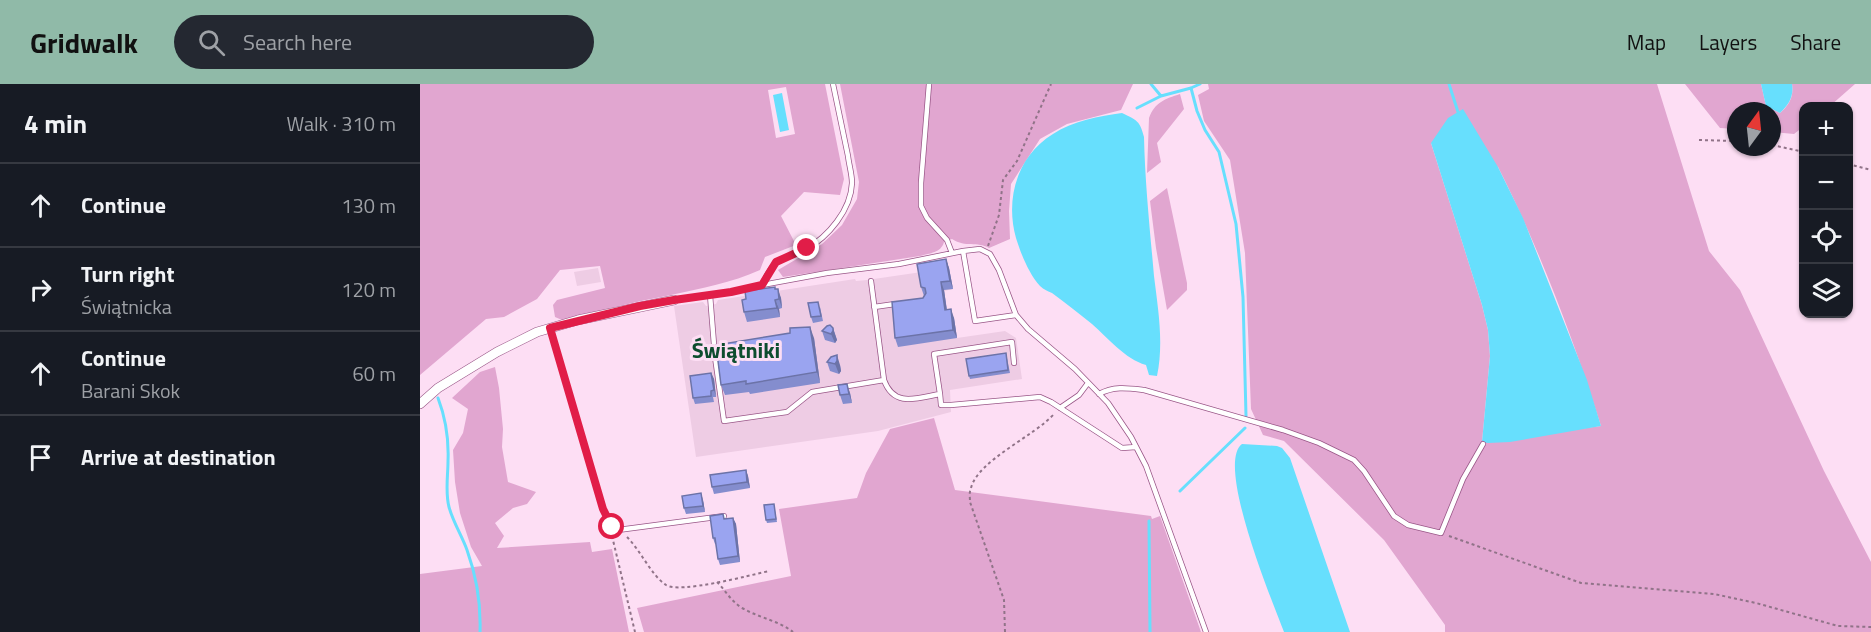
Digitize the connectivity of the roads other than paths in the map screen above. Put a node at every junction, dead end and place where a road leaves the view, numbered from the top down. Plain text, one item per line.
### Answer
1 (833, 84) edge
2 (929, 84) edge
3 (963, 251) junction
4 (952, 253) junction
5 (871, 281) dead end
6 (762, 285) junction
7 (710, 296) junction
8 (674, 300) joint
9 (904, 303) edge
10 (874, 307) junction
11 (1016, 315) junction
12 (550, 328) junction
13 (1014, 363) dead end
14 (884, 380) junction
15 (1088, 382) junction
16 (940, 394) junction
17 (1099, 394) junction
18 (420, 404) edge
19 (1060, 408) junction
20 (1483, 444) dead end
21 (1136, 447) junction
22 (724, 516) edge
23 (1206, 632) edge

1 - 6 lane
2 - 4 lane
3 - 4 lane
3 - 11 lane
3 - 11 lane
4 - 6 lane
5 - 10 lane
6 - 7 lane
7 - 8 lane
7 - 14 lane
8 - 12 street
9 - 10 lane
10 - 14 lane
11 - 15 lane
12 - 18 street
12 - 22 lane
13 - 16 lane
14 - 16 lane
15 - 17 lane
15 - 19 lane
16 - 19 lane
17 - 20 lane
17 - 21 lane
19 - 21 lane
21 - 23 lane

